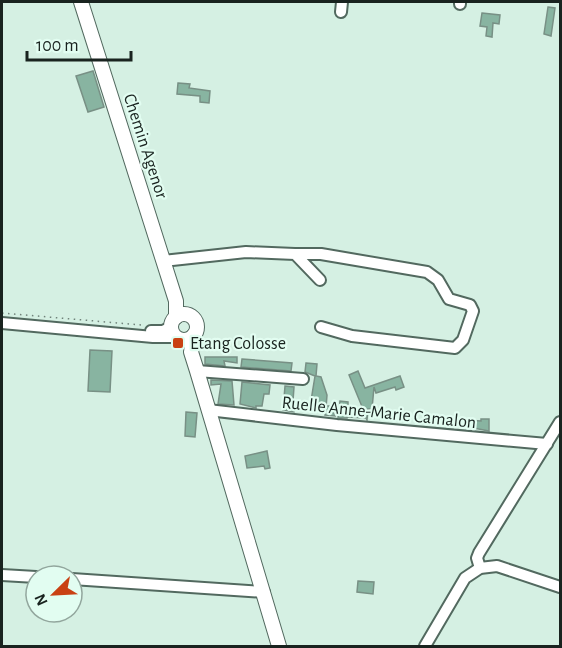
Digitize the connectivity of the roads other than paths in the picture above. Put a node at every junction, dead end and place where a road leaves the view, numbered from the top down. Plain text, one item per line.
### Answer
1 (81, 2) edge
2 (295, 254) junction
3 (163, 261) junction
4 (320, 280) dead end
5 (2, 317) edge
6 (2, 323) edge
7 (321, 327) dead end
8 (181, 328) junction
9 (196, 371) junction
10 (303, 379) dead end
11 (208, 410) junction
12 (561, 422) edge
13 (547, 444) junction
14 (480, 568) junction
15 (2, 575) edge
16 (24, 576) edge
17 (84, 580) edge
18 (561, 587) edge
19 (264, 592) junction
20 (279, 646) edge
21 (425, 646) edge

1 - 3 main road, Chemin Agenor
2 - 3 street
2 - 4 street
2 - 7 street
3 - 8 main road, Chemin Agenor
5 - 8 street
6 - 8 street
8 - 9 main road
9 - 10 street
9 - 11 main road
11 - 13 street, Ruelle Anne-Marie Camalon
11 - 19 main road
12 - 13 street
13 - 14 street
14 - 18 street
14 - 21 street
15 - 16 street
17 - 19 street
19 - 20 main road

